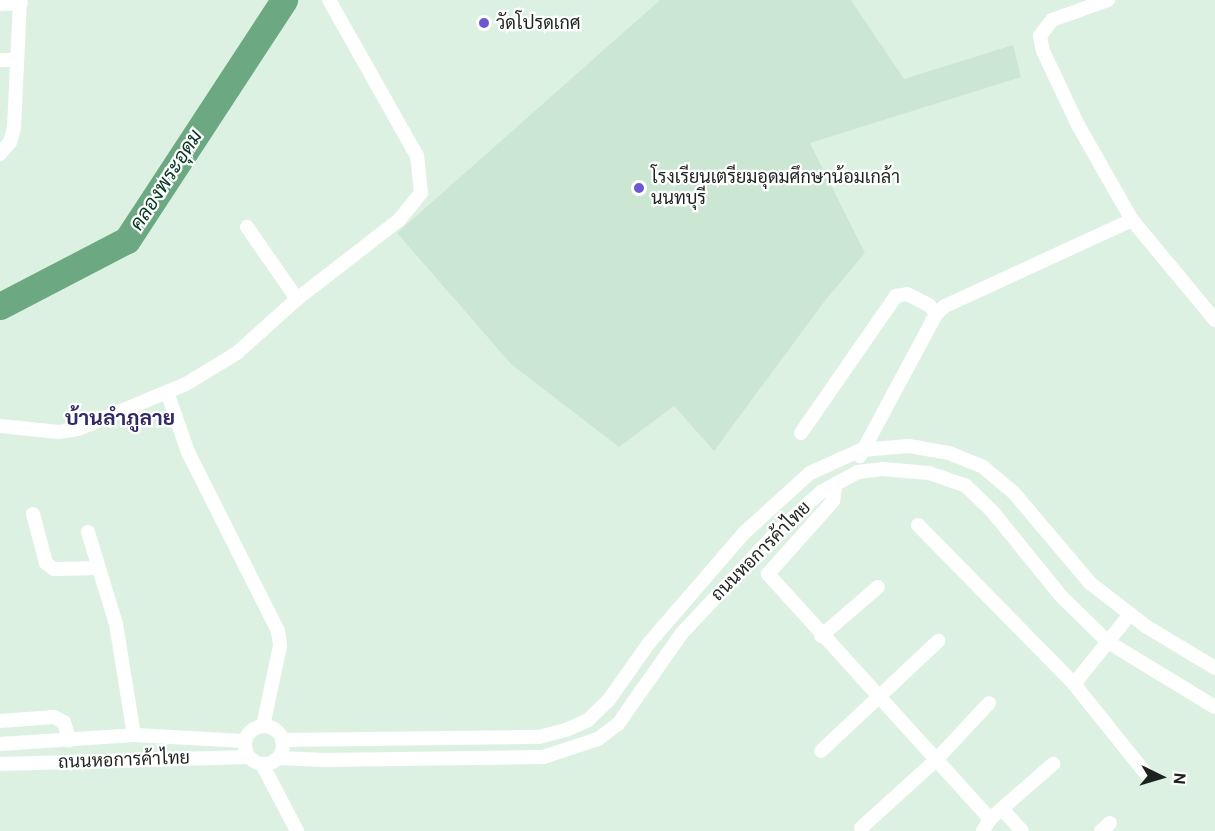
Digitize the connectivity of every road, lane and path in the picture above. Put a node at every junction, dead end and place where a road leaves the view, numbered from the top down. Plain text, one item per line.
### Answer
1 (329, 0) edge
2 (1108, 0) edge
3 (21, 2) edge
4 (0, 4) edge
5 (0, 60) edge
6 (16, 60) junction
7 (6, 100) edge
8 (0, 153) edge
9 (1132, 220) junction
10 (247, 227) dead end
11 (297, 299) junction
12 (936, 314) junction
13 (1215, 320) edge
14 (167, 392) junction
15 (0, 426) edge
16 (801, 433) dead end
17 (861, 450) junction
18 (858, 472) junction
19 (835, 487) junction
20 (33, 514) dead end
21 (918, 525) dead end
22 (88, 532) dead end
23 (752, 556) junction
24 (99, 568) junction
25 (768, 574) junction
26 (878, 586) dead end
27 (1130, 614) junction
28 (821, 636) junction
29 (938, 641) dead end
30 (1108, 642) junction
31 (1215, 668) edge
32 (1074, 684) junction
33 (878, 697) junction
34 (989, 703) dead end
35 (1215, 707) edge
36 (0, 721) edge
37 (263, 726) junction
38 (134, 735) junction
39 (69, 740) junction
40 (282, 740) junction
41 (245, 741) junction
42 (0, 744) edge
43 (821, 751) dead end
44 (249, 757) junction
45 (279, 758) junction
46 (935, 761) junction
47 (0, 764) edge
48 (262, 764) junction
49 (1053, 764) dead end
50 (1147, 775) dead end
51 (1003, 810) junction
52 (987, 825) edge
53 (861, 828) dead end
54 (297, 831) edge
55 (1022, 831) edge

1 - 11 street
2 - 9 street
3 - 4 street
3 - 6 street
5 - 6 street
6 - 7 street
7 - 8 street
9 - 12 street
9 - 13 street
10 - 11 street
11 - 14 street
12 - 16 street
12 - 17 street
14 - 15 street
14 - 37 street
17 - 18 street
17 - 27 street, ถนนหอการค้าไทย
17 - 40 street, ถนนหอการค้าไทย
18 - 19 street, ถนนหอการค้าไทย
18 - 30 street
19 - 23 street, ถนนหอการค้าไทย
19 - 25 street
20 - 24 street
21 - 32 street
22 - 24 street
23 - 25 street
23 - 45 street, ถนนหอการค้าไทย
24 - 38 street
25 - 28 street
26 - 28 street
27 - 30 street
27 - 31 street, ถนนหอการค้าไทย
28 - 33 street
29 - 33 street
30 - 32 street
30 - 35 street
32 - 50 street
33 - 43 street
33 - 46 street
34 - 46 street
36 - 39 street
37 - 40 street
37 - 41 street
38 - 39 street, ถนนหอการค้าไทย
38 - 41 street, ถนนหอการค้าไทย
39 - 42 street, ถนนหอการค้าไทย
40 - 45 street
41 - 44 street
44 - 47 street, ถนนหอการค้าไทย
44 - 48 street, ถนนหอการค้าไทย
45 - 48 street, ถนนหอการค้าไทย
46 - 52 street
46 - 53 street
48 - 54 street
49 - 51 street
51 - 52 street
51 - 55 street

